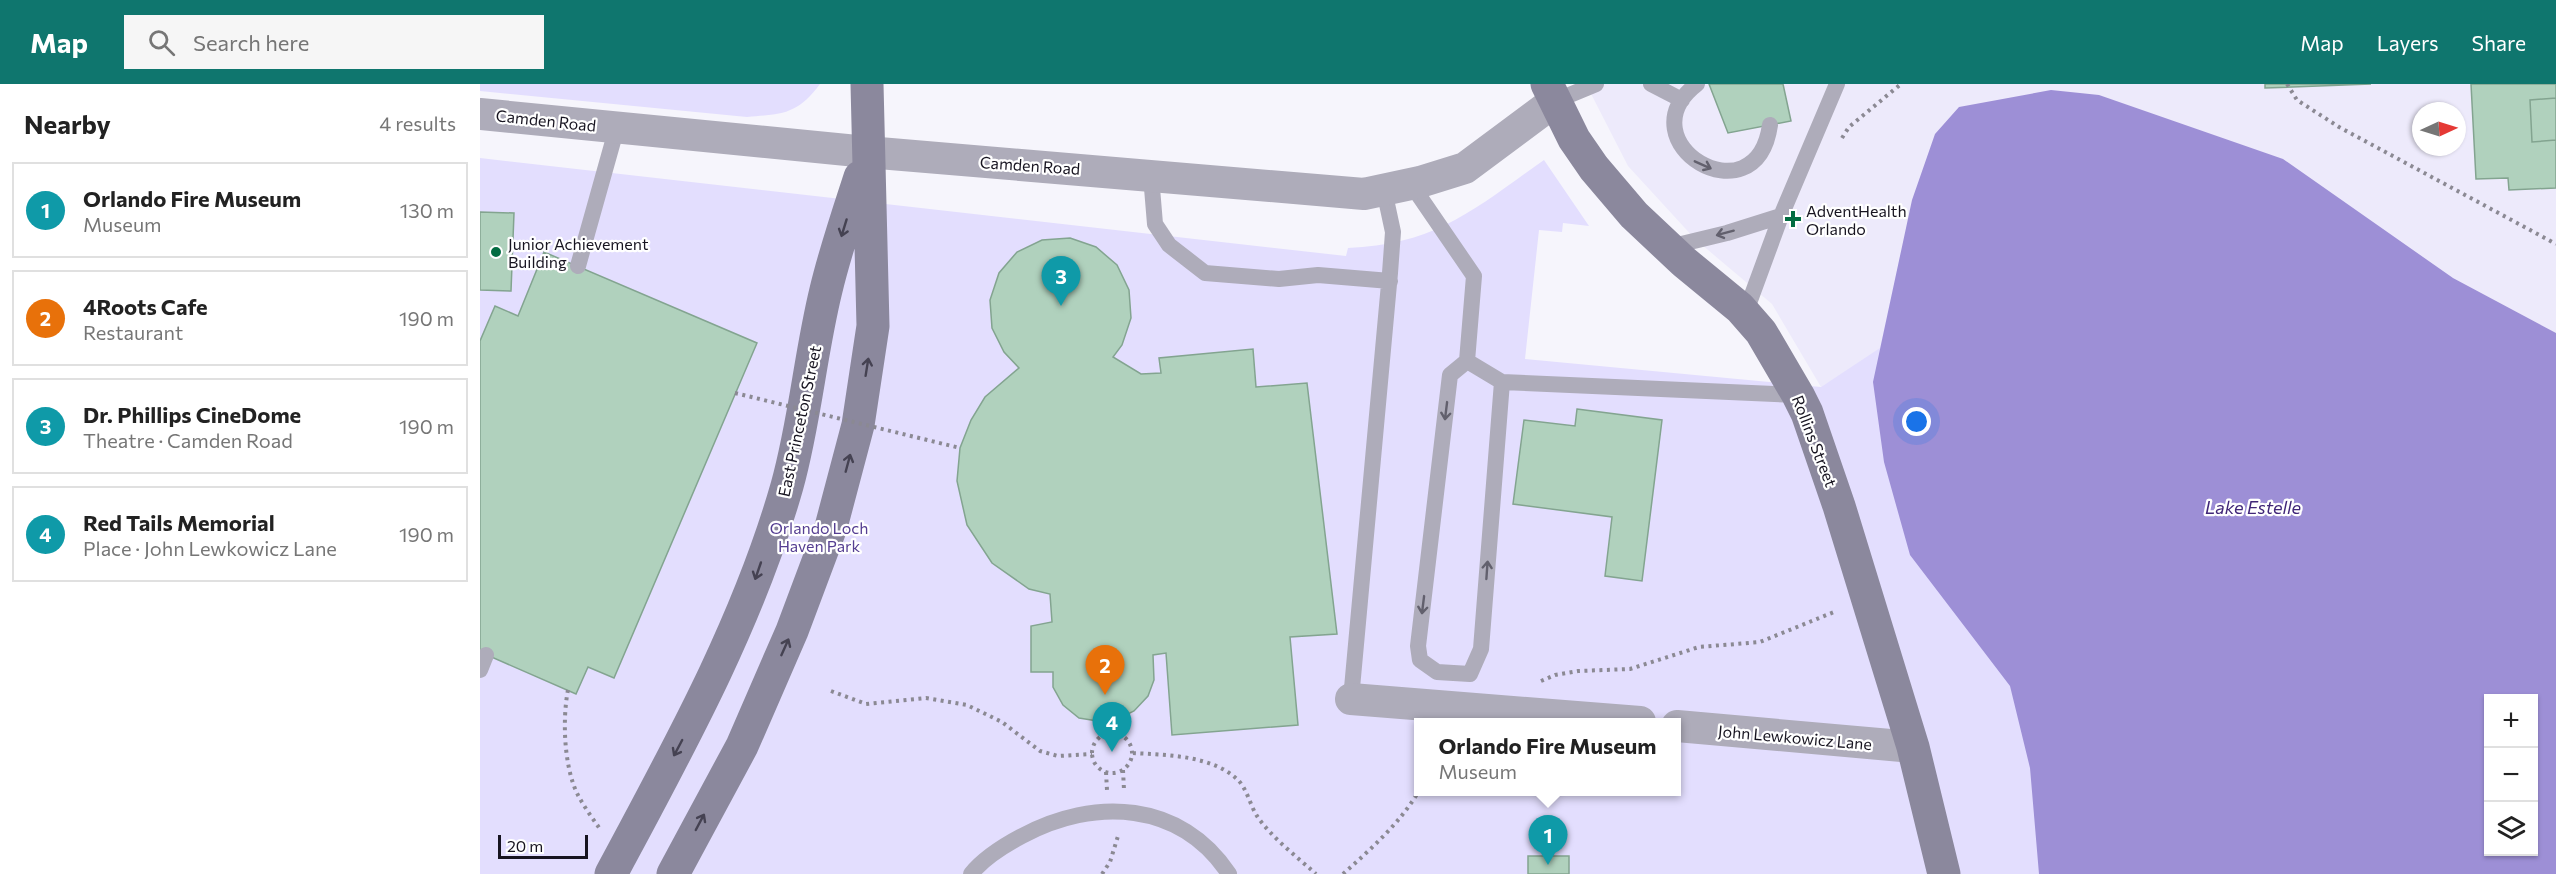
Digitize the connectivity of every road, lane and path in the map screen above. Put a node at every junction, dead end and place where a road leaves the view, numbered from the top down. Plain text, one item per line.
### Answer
1 (867, 84) edge
2 (1596, 84) edge
3 (1651, 84) edge
4 (1696, 84) edge
5 (1837, 84) edge
6 (1900, 84) edge
7 (2288, 84) edge
8 (1551, 92) edge
9 (1682, 100) junction
10 (480, 114) edge
11 (1770, 125) dead end
12 (617, 128) junction
13 (1837, 146) dead end
14 (867, 152) junction
15 (1151, 176) junction
16 (1397, 187) junction
17 (1781, 216) junction
18 (2556, 244) edge
19 (1669, 247) junction
20 (578, 266) dead end
21 (1390, 280) junction
22 (1745, 314) junction
23 (1467, 362) junction
24 (1502, 382) junction
25 (735, 393) dead end
26 (1798, 395) junction
27 (960, 448) dead end
28 (1834, 612) dead end
29 (568, 690) dead end
30 (831, 691) dead end
31 (1351, 699) joint
32 (1500, 710) junction
33 (1586, 718) edge
34 (1110, 723) dead end
35 (1681, 726) edge
36 (1110, 732) junction
37 (1913, 747) junction
38 (1133, 753) junction
39 (1092, 754) junction
40 (1416, 796) edge
41 (600, 830) dead end
42 (1118, 834) dead end
43 (611, 874) edge
44 (673, 874) edge
45 (971, 874) edge
46 (1102, 874) edge
47 (1229, 874) edge
48 (1316, 874) edge
49 (1343, 874) edge
50 (1944, 874) edge

1 - 14 main road, East Princeton Street
2 - 8 lane
3 - 9 lane
4 - 9 lane
5 - 17 lane
6 - 13 path
7 - 18 path
8 - 16 street, Camden Road
8 - 19 main road, Rollins Street
9 -> 11 lane
10 - 12 street, Camden Road
12 - 14 street, Camden Road
12 - 20 lane
14 - 15 street, Camden Road
14 -> 43 main road, East Princeton Street
44 -> 14 main road, East Princeton Street
15 - 16 street, Camden Road
15 - 21 lane
16 - 21 lane
16 - 23 lane
17 -> 19 lane
17 - 22 lane
19 - 22 main road, Rollins Street
21 - 31 lane
22 - 26 main road, Rollins Street
23 - 24 lane
23 -> 24 lane
24 - 26 lane
25 - 27 path, bridge
26 - 37 main road, Rollins Street
28 - 32 path
29 - 41 path
30 - 39 path
31 - 32 street
32 - 33 street
34 - 36 path
35 - 37 street, John Lewkowicz Lane
36 - 38 path
36 - 39 path
37 - 50 main road, Rollins Street
38 - 39 path
38 - 48 path
40 - 49 path
42 - 46 path
45 - 47 lane

